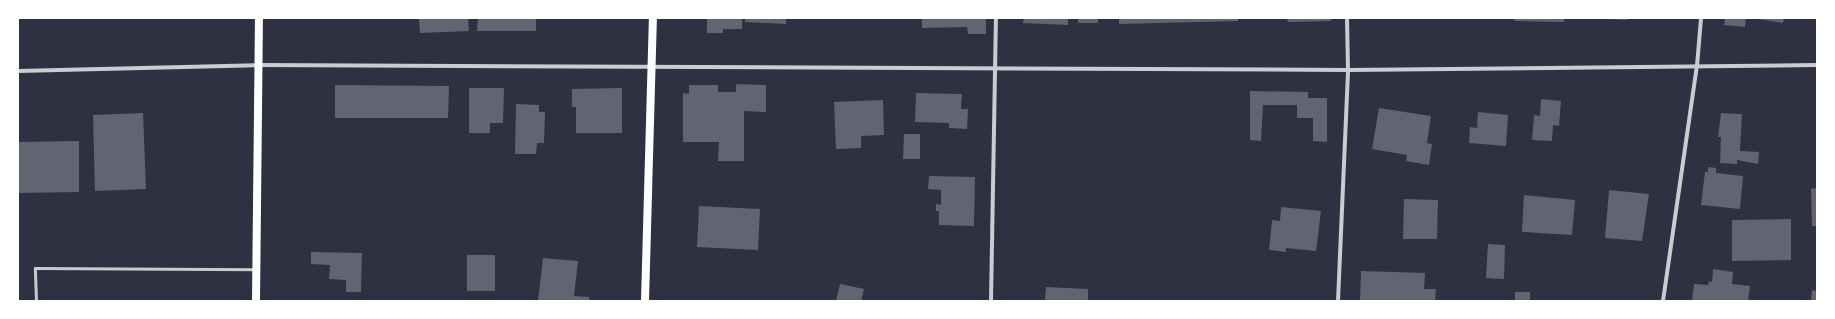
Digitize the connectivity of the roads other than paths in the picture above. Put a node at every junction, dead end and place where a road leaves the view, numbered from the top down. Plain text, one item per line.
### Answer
1 (259, 18) edge
2 (653, 18) edge
3 (996, 18) edge
4 (1346, 18) edge
5 (1701, 18) edge
6 (259, 64) junction
7 (1817, 65) edge
8 (995, 66) junction
9 (1697, 66) junction
10 (653, 68) junction
11 (1348, 70) junction
12 (18, 71) edge
13 (256, 269) junction
14 (36, 301) edge
15 (256, 301) edge
16 (645, 301) edge
17 (992, 301) edge
18 (1338, 301) edge
19 (1663, 301) edge

1 - 6 main road
2 - 10 main road
3 - 8 street
4 - 11 street
5 - 9 street
6 - 10 street
6 - 12 street
6 - 13 main road
7 - 9 street
8 - 10 street
8 - 11 street
8 - 17 street
9 - 11 street
9 - 19 street
10 - 16 main road
11 - 18 street
13 - 14 lane
13 - 15 main road

